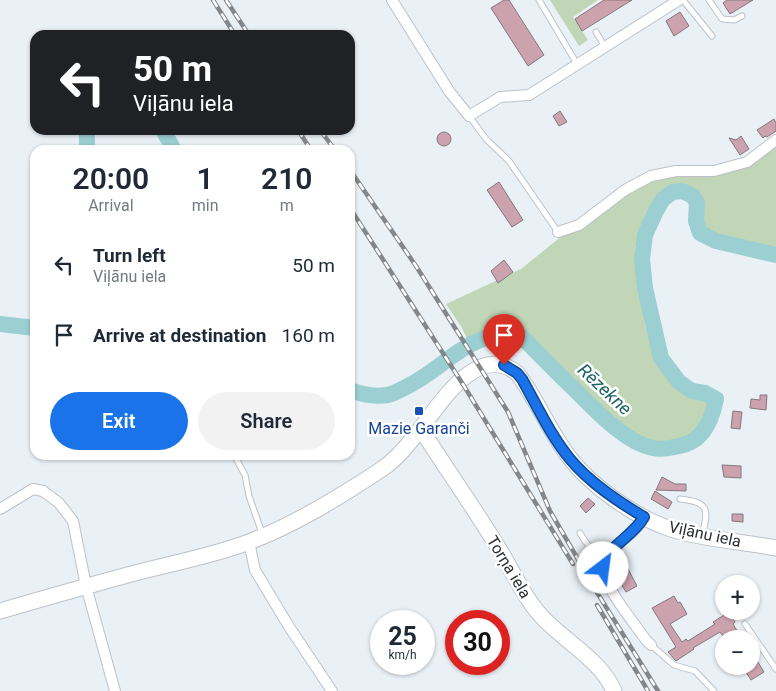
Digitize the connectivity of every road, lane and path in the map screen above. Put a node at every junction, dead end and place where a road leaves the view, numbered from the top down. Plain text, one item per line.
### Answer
1 (392, 0) edge
2 (539, 0) edge
3 (679, 0) edge
4 (683, 0) edge
5 (708, 0) edge
6 (742, 16) dead end
7 (596, 32) dead end
8 (712, 36) dead end
9 (605, 48) junction
10 (578, 64) junction
11 (469, 116) junction
12 (776, 140) edge
13 (558, 232) joint
14 (424, 423) junction
15 (237, 460) edge
16 (680, 499) dead end
17 (0, 508) edge
18 (644, 517) junction
19 (580, 533) dead end
20 (263, 536) junction
21 (702, 536) junction
22 (248, 542) junction
23 (776, 548) edge
24 (610, 552) junction
25 (86, 586) junction
26 (0, 612) edge
27 (745, 624) dead end
28 (651, 645) joint
29 (776, 669) edge
30 (115, 691) edge
31 (332, 691) edge
32 (614, 691) edge
33 (714, 691) edge

1 - 11 street
2 - 10 lane
3 - 9 street
4 - 8 lane
5 - 6 lane
7 - 9 lane
9 - 10 street
10 - 11 street
11 - 13 lane
12 - 13 street
14 - 18 main road, Viļānu iela
14 - 20 main road
14 - 32 main road, Torņa iela
15 - 20 lane
16 - 21 lane
17 - 25 street
18 - 21 main road, Viļānu iela
18 - 24 street
19 - 24 lane
20 - 22 main road
21 - 23 main road, Viļānu iela
22 - 25 main road
22 - 31 street
24 - 28 street
25 - 26 main road
25 - 30 street
27 - 29 lane
28 - 33 lane

